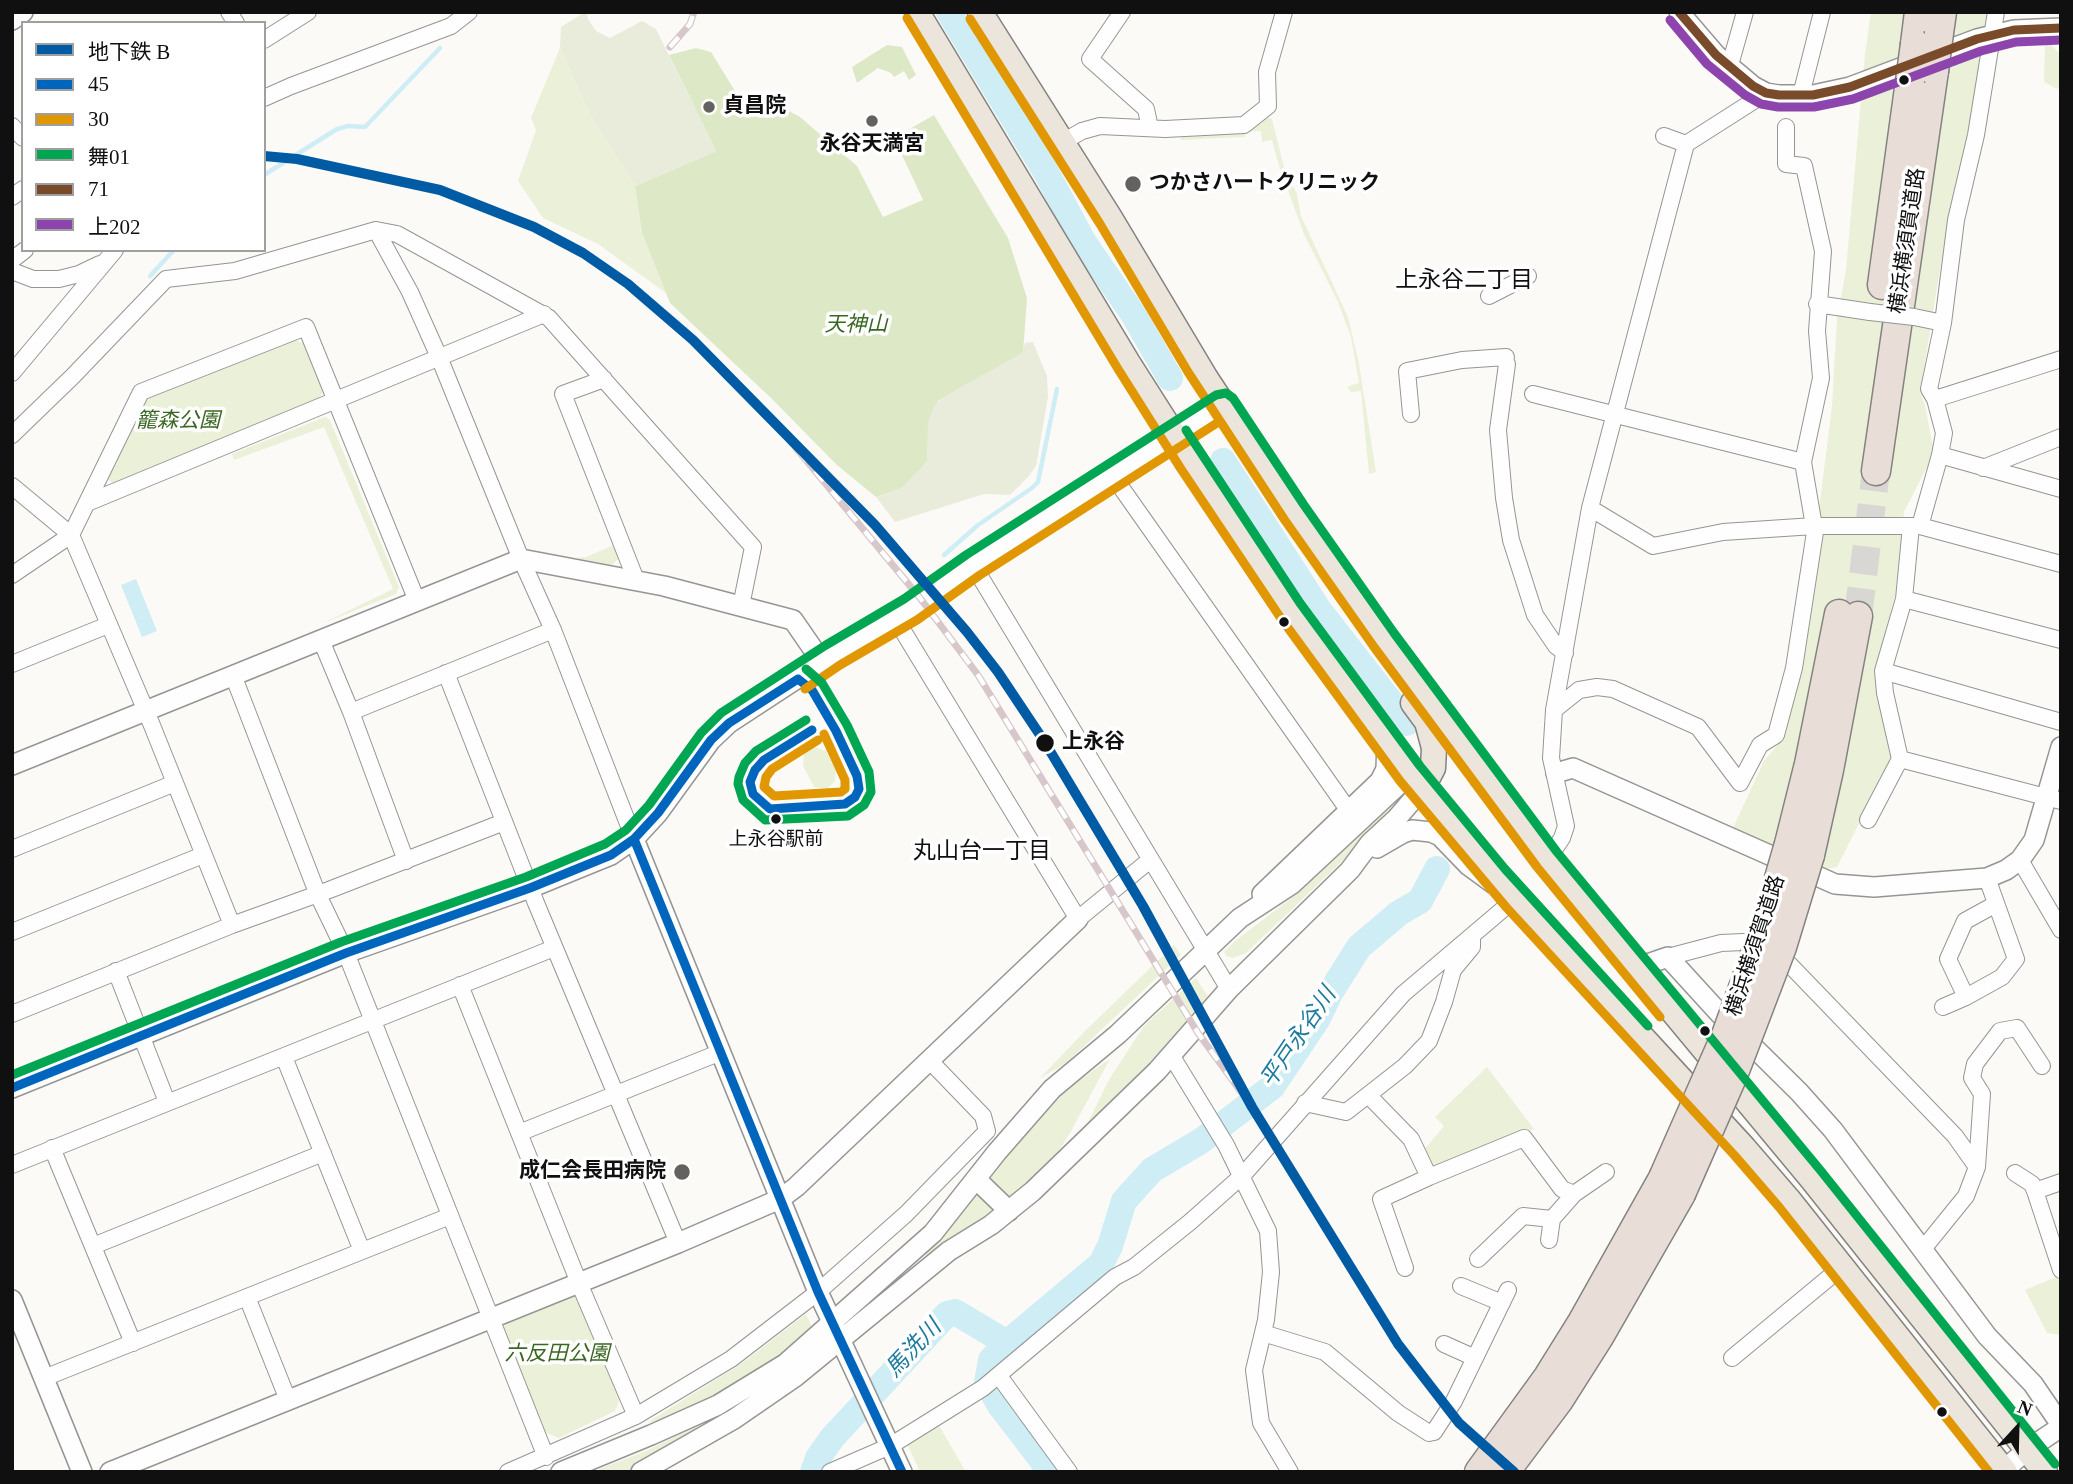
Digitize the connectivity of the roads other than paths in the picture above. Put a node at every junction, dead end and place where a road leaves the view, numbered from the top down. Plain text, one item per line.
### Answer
1 (308, 12) edge
2 (469, 12) edge
3 (917, 12) edge
4 (980, 12) edge
5 (1122, 12) edge
6 (1284, 12) edge
7 (1679, 12) edge
8 (1745, 12) edge
9 (1822, 12) edge
10 (1919, 12) edge
11 (1996, 12) edge
12 (1932, 30) edge
13 (2059, 32) edge
14 (1992, 35) junction
15 (266, 39) edge
16 (1730, 65) junction
17 (1766, 93) junction
18 (1801, 95) junction
19 (266, 97) edge
20 (1786, 127) dead end
21 (1150, 128) junction
22 (1664, 136) dead end
23 (1061, 144) junction
24 (1686, 144) junction
25 (376, 230) junction
26 (110, 256) edge
27 (12, 271) edge
28 (1528, 276) dead end
29 (1489, 296) dead end
30 (1817, 304) junction
31 (544, 314) junction
32 (1943, 323) junction
33 (439, 357) junction
34 (2061, 359) edge
35 (12, 373) edge
36 (604, 379) junction
37 (1533, 394) dead end
38 (1935, 399) junction
39 (335, 400) junction
40 (1223, 405) junction
41 (1411, 414) dead end
42 (1616, 415) junction
43 (12, 435) edge
44 (2061, 436) edge
45 (1176, 437) junction
46 (1940, 455) junction
47 (1803, 462) junction
48 (1983, 468) junction
49 (1868, 471) tunnel mouth
50 (1113, 476) junction
51 (12, 486) edge
52 (2061, 489) edge
53 (87, 503) junction
54 (1590, 508) junction
55 (1294, 512) junction
56 (1814, 526) junction
57 (1915, 526) junction
58 (71, 535) junction
59 (521, 559) junction
60 (2061, 564) edge
61 (973, 565) junction
62 (12, 575) edge
63 (636, 580) junction
64 (1904, 600) junction
65 (417, 601) junction
66 (741, 607) junction
67 (1849, 613) tunnel mouth
68 (895, 618) junction
69 (108, 625) junction
70 (553, 630) junction
71 (321, 640) junction
72 (2061, 640) edge
73 (1565, 653) junction
74 (822, 662) junction
75 (12, 664) edge
76 (1882, 671) junction
77 (446, 673) junction
78 (233, 676) junction
79 (1554, 710) junction
80 (146, 711) junction
81 (351, 712) junction
82 (2061, 722) edge
83 (1387, 741) junction
84 (2061, 747) edge
85 (1471, 755) junction
86 (1434, 756) junction
87 (1900, 759) junction
88 (12, 765) edge
89 (1556, 773) junction
90 (1416, 781) junction
91 (175, 783) junction
92 (2054, 799) edge
93 (1352, 817) junction
94 (1868, 820) dead end
95 (504, 822) junction
96 (634, 839) junction
97 (12, 849) edge
98 (203, 855) junction
99 (1547, 859) junction
100 (1150, 860) junction
101 (2020, 860) junction
102 (407, 861) junction
103 (1350, 870) junction
104 (1987, 878) junction
105 (530, 888) junction
106 (318, 895) junction
107 (1515, 899) junction
108 (1996, 904) junction
109 (1078, 919) junction
110 (232, 925) junction
111 (2061, 930) edge
112 (12, 932) edge
113 (1473, 934) junction
114 (554, 947) junction
115 (1206, 952) junction
116 (346, 953) junction
117 (1668, 957) junction
118 (1636, 968) junction
119 (116, 971) junction
120 (460, 985) junction
121 (1228, 989) junction
122 (1966, 997) junction
123 (1942, 1007) dead end
124 (12, 1014) edge
125 (372, 1020) junction
126 (141, 1037) junction
127 (721, 1052) junction
128 (1171, 1055) junction
129 (284, 1056) junction
130 (929, 1060) junction
131 (2042, 1066) dead end
132 (12, 1088) edge
133 (615, 1094) junction
134 (1368, 1095) junction
135 (167, 1102) junction
136 (1305, 1103) junction
137 (519, 1133) junction
138 (52, 1149) junction
139 (323, 1153) junction
140 (12, 1165) edge
141 (1977, 1167) junction
142 (1606, 1172) dead end
143 (2015, 1174) dead end
144 (1242, 1175) junction
145 (1429, 1177) junction
146 (976, 1179) junction
147 (2061, 1182) edge
148 (2035, 1191) junction
149 (1574, 1194) junction
150 (780, 1199) junction
151 (1009, 1211) junction
152 (450, 1216) junction
153 (1552, 1219) junction
154 (1549, 1240) dead end
155 (678, 1243) junction
156 (93, 1246) junction
157 (1923, 1249) junction
158 (362, 1251) junction
159 (1479, 1259) dead end
160 (1843, 1266) junction
161 (1405, 1268) dead end
162 (2061, 1270) edge
163 (579, 1283) junction
164 (1461, 1286) dead end
165 (818, 1292) junction
166 (247, 1297) junction
167 (12, 1300) edge
168 (491, 1318) junction
169 (836, 1332) junction
170 (1263, 1333) junction
171 (133, 1343) junction
172 (1444, 1344) dead end
173 (1475, 1358) junction
174 (1732, 1358) dead end
175 (999, 1376) junction
176 (44, 1378) junction
177 (288, 1400) junction
178 (636, 1416) junction
179 (2061, 1426) edge
180 (1524, 1430) junction
181 (890, 1446) junction
182 (2028, 1449) junction
183 (546, 1457) junction
184 (2004, 1471) edge
185 (82, 1472) edge
186 (110, 1472) edge
187 (508, 1472) edge
188 (561, 1472) edge
189 (640, 1472) edge
190 (830, 1472) edge
191 (902, 1472) edge
192 (1069, 1472) edge
193 (1290, 1472) edge
194 (1479, 1472) edge
195 (1505, 1472) edge
196 (2045, 1472) edge

1 - 15 street
2 - 19 street
3 - 45 main road
4 - 23 main road
5 - 21 street
6 - 21 street
7 - 16 street
8 - 16 street
9 - 18 street
10 - 12 highway, 横浜横須賀道路
11 - 14 street
12 - 49 highway, 横浜横須賀道路, bridge
13 - 14 street
14 - 18 street
14 - 32 street
16 - 17 street
17 - 18 street
17 - 24 street
20 - 30 street
21 - 23 street
22 - 24 street
23 - 40 main road
24 - 42 street
25 - 31 street
25 - 33 street
25 - 43 street
26 - 27 street
26 - 35 street
28 - 29 street
30 - 32 street, bridge
30 - 47 street
31 - 33 street
31 - 36 street
32 - 38 street
33 - 39 street
33 - 59 street
34 - 38 street
36 - 63 street
36 - 66 street
37 - 42 street
38 - 46 street
39 - 53 street
39 - 53 street
39 - 65 street
40 - 45 street
40 - 55 main road
41 - 73 street
42 - 47 street
42 - 54 street
44 - 48 street
45 - 50 street
45 - 83 main road
46 - 48 street
46 - 57 street
47 - 56 street
48 - 52 street
50 - 61 street
50 - 93 street
51 - 58 street
53 - 58 street
54 - 56 street
54 - 73 street
55 - 85 main road
55 - 86 main road
56 - 57 street
56 - 79 street
57 - 60 street
57 - 64 street
58 - 62 street
58 - 69 street
59 - 63 street
59 - 65 street
59 - 70 street
61 - 68 street
61 - 100 street
63 - 66 street
64 - 72 street
64 - 76 street
65 - 71 street
66 - 74 street
67 - 180 highway, 横浜横須賀道路, bridge
68 - 74 street
68 - 109 street
69 - 75 street
69 - 80 street
70 - 77 street
70 - 96 street
71 - 78 street
71 - 81 street
73 - 79 street
74 - 96 street
76 - 82 street
76 - 87 street
77 - 81 street
77 - 95 street
78 - 80 street
78 - 106 street
79 - 89 street
80 - 88 street
80 - 91 street
81 - 102 street
83 - 90 main road
83 - 93 street
84 - 92 street
85 - 86 main road
85 - 99 main road
86 - 90 main road
87 - 92 street
87 - 94 street
89 - 99 street
89 - 104 street
90 - 93 street
90 - 103 street
90 - 107 main road
91 - 97 street
91 - 98 street
92 - 101 street
93 - 115 street
95 - 102 street
95 - 105 street
96 - 105 street
96 - 127 street
98 - 110 street
98 - 112 street
99 - 118 main road
100 - 109 street
100 - 115 street
101 - 104 street
101 - 111 street
102 - 106 street
103 - 107 street
103 - 121 street
104 - 108 street
105 - 114 street
105 - 116 street
106 - 110 street
106 - 116 street
107 - 113 street
107 - 160 main road
108 - 122 street
108 - 122 street
109 - 130 street
110 - 119 street
113 - 134 street
113 - 136 street
114 - 120 street
114 - 133 street
115 - 121 street
115 - 146 street
116 - 125 street
116 - 126 street
117 - 118 street
117 - 141 street
117 - 157 street
118 - 182 main road
119 - 124 street
119 - 126 street
120 - 125 street
120 - 137 street
121 - 128 street
122 - 123 street
125 - 129 street
125 - 152 street
126 - 132 street
126 - 135 street
127 - 133 street
127 - 150 street
128 - 144 street
128 - 151 street
129 - 135 street
129 - 139 street
130 - 150 street
130 - 165 street
131 - 141 street
133 - 137 street
133 - 155 street
134 - 136 street
134 - 145 street
135 - 138 street
136 - 144 street
137 - 163 street
138 - 140 street
138 - 156 street
139 - 156 street
139 - 158 street
141 - 157 street
142 - 149 street
143 - 148 street
144 - 170 street
144 - 175 street
145 - 149 street
145 - 161 street
146 - 151 street
146 - 169 street
147 - 148 street
148 - 162 street
149 - 153 street
150 - 155 street
150 - 165 street
151 - 169 street
152 - 158 street
152 - 168 street
153 - 154 street
153 - 159 street
155 - 163 street
156 - 171 street
157 - 179 street
158 - 166 street
160 - 174 street
160 - 184 main road
163 - 168 street
163 - 178 street
164 - 173 street
165 - 169 street
165 - 178 street
166 - 171 street
166 - 177 street
167 - 176 street
168 - 177 street
168 - 183 street
169 - 181 street
169 - 188 street
169 - 189 street
170 - 173 street
170 - 193 street
171 - 176 street
172 - 173 street
175 - 181 street
175 - 192 street
176 - 185 street
177 - 186 street
178 - 183 street
179 - 182 street
180 - 194 highway, 横浜横須賀道路
180 - 195 highway, 横浜横須賀道路
181 - 190 street
181 - 191 street
182 - 184 street
182 - 196 main road
183 - 187 street

